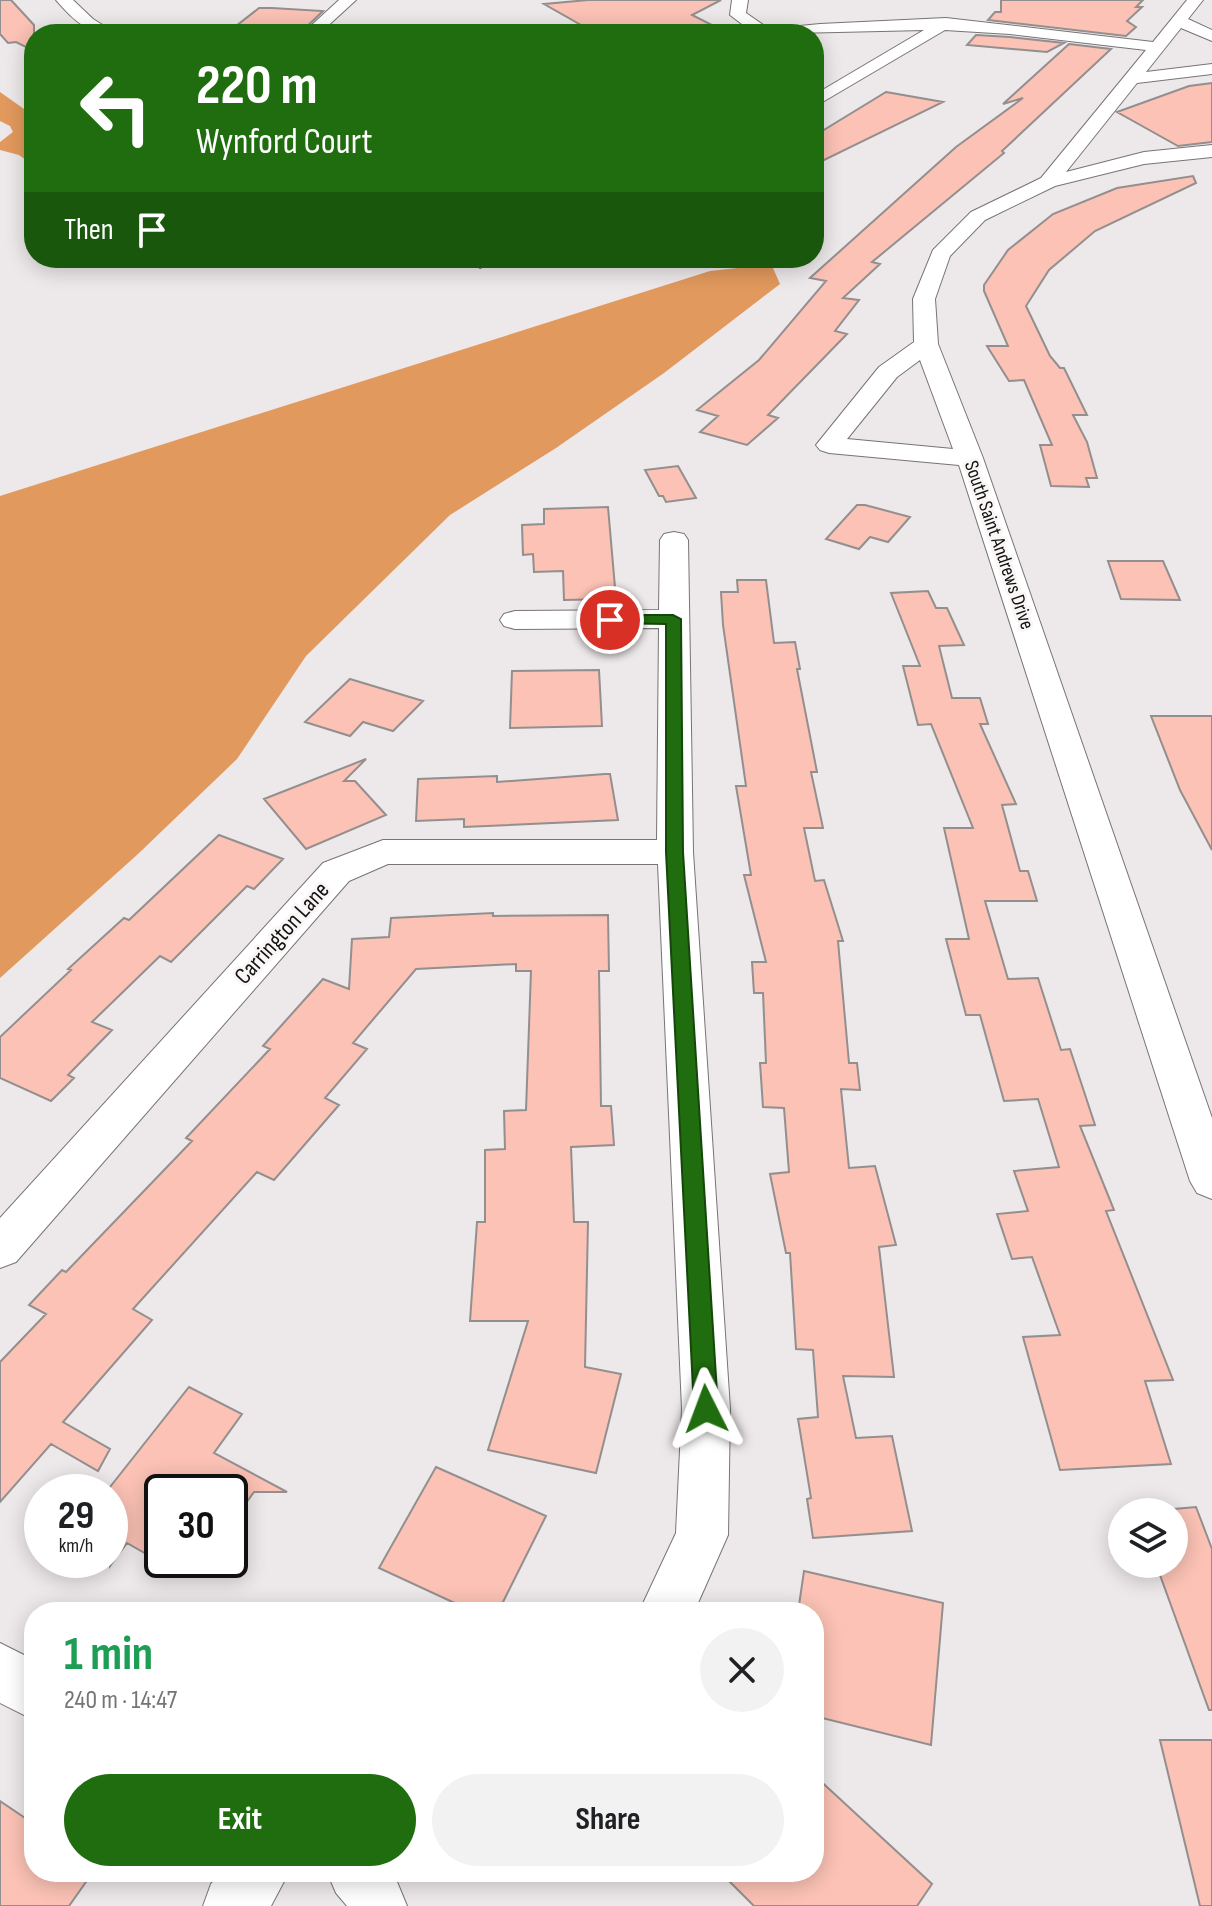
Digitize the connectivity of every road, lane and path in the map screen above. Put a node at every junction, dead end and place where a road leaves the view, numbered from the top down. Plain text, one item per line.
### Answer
1 (64, 0) edge
2 (348, 0) edge
3 (740, 0) edge
4 (964, 8) dead end
5 (1186, 10) edge
6 (946, 23) junction
7 (91, 24) edge
8 (321, 24) edge
9 (752, 24) edge
10 (824, 26) edge
11 (1212, 36) edge
12 (1156, 47) junction
13 (1212, 69) edge
14 (1130, 79) junction
15 (824, 96) edge
16 (1212, 151) edge
17 (1048, 182) junction
18 (926, 344) junction
19 (970, 458) junction
20 (674, 540) dead end
21 (673, 619) junction
22 (515, 620) dead end
23 (675, 852) junction
24 (1212, 1181) edge
25 (0, 1249) edge
26 (671, 1602) edge
27 (0, 1671) edge
28 (24, 1686) edge

1 - 7 street
2 - 8 street
3 - 9 street
4 - 6 street
5 - 11 street
5 - 12 street, South Saint Andrews Drive
6 - 10 street
6 - 12 street
6 - 15 street
12 - 14 street, South Saint Andrews Drive
13 - 14 street
14 - 17 street, South Saint Andrews Drive
16 - 17 street
17 - 18 street, South Saint Andrews Drive
18 - 19 street, South Saint Andrews Drive
18 - 19 street
19 - 24 street, South Saint Andrews Drive
20 - 21 street
21 - 22 street
21 - 23 street
23 - 25 street, Carrington Lane
23 - 26 street
27 - 28 street

